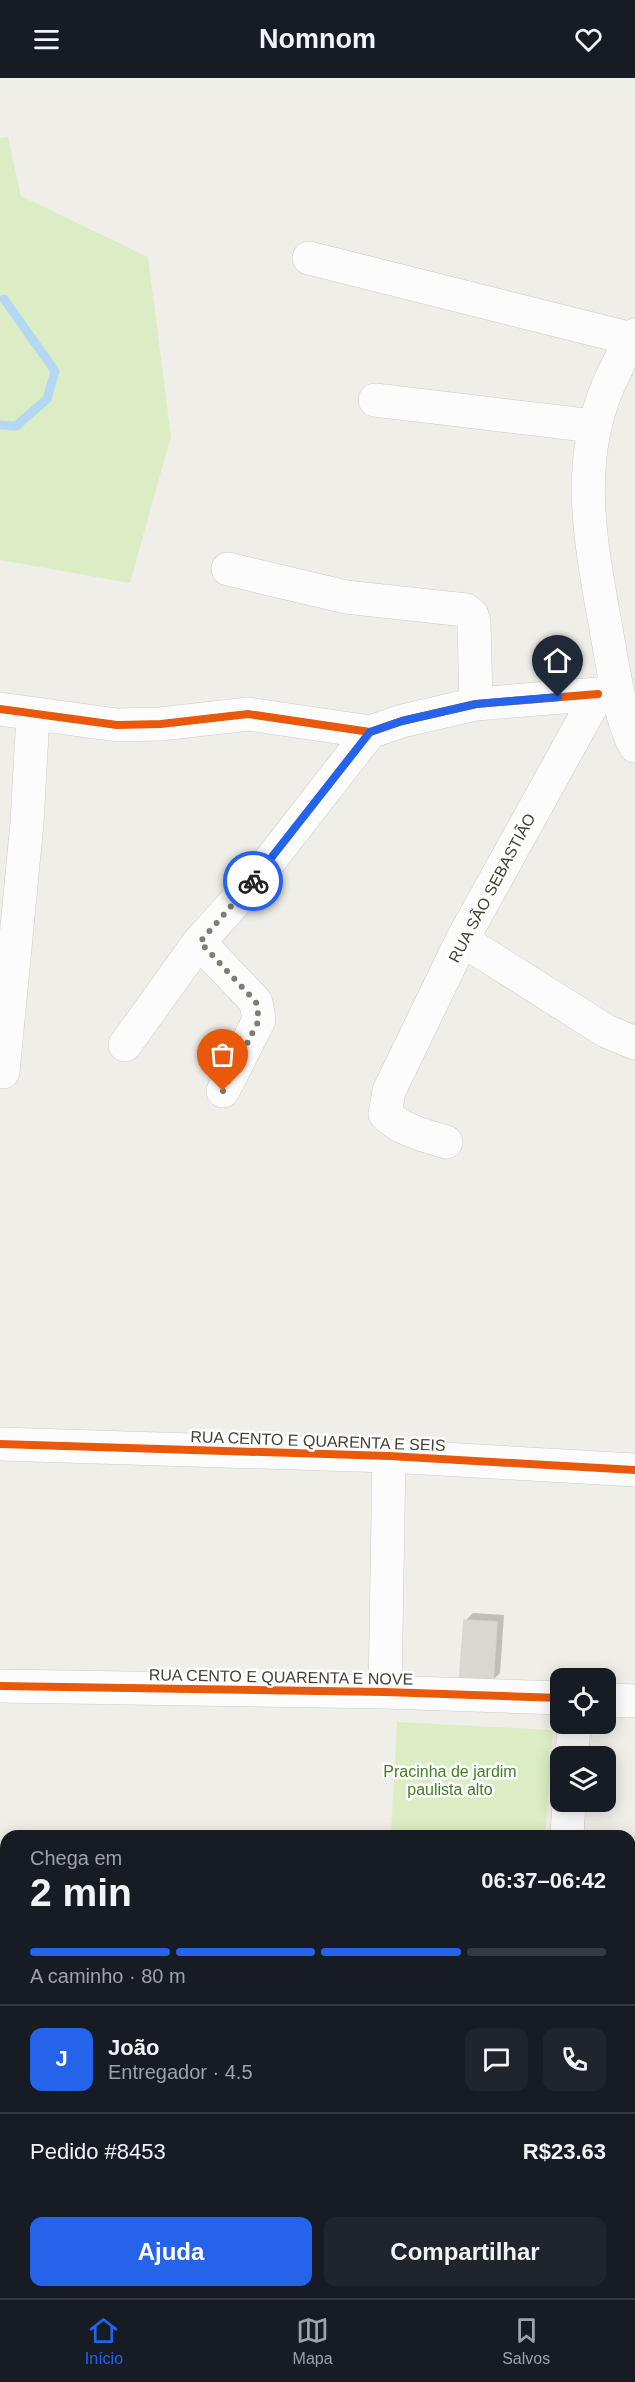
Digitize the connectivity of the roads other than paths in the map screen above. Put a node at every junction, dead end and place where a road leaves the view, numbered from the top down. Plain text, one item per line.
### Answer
1 (309, 258) dead end
2 (633, 337) edge
3 (375, 400) dead end
4 (593, 426) junction
5 (228, 570) dead end
6 (608, 692) junction
7 (476, 704) junction
8 (0, 709) edge
9 (33, 715) junction
10 (370, 732) junction
11 (635, 746) edge
12 (462, 940) junction
13 (200, 942) junction
14 (635, 1042) edge
15 (124, 1045) dead end
16 (3, 1072) dead end
17 (223, 1091) dead end
18 (446, 1142) dead end
19 (0, 1444) edge
20 (389, 1456) junction
21 (635, 1470) edge
22 (0, 1686) edge
23 (385, 1692) junction
24 (550, 1698) edge
25 (616, 1700) edge
26 (635, 1701) edge
27 (568, 1812) edge
28 (567, 1830) edge

1 - 2 street
2 - 4 street
3 - 4 street
4 - 6 street
5 - 7 street
6 - 7 street
6 - 11 street
6 - 12 street, RUA SÃO SEBASTIÃO
7 - 10 street
8 - 9 street
9 - 10 street
9 - 16 street
10 - 13 street
12 - 14 street
12 - 18 street, RUA SÃO SEBASTIÃO
13 - 15 street
13 - 17 street
19 - 20 street, RUA CENTO E QUARENTA E SEIS
20 - 21 street, RUA CENTO E QUARENTA E SEIS
20 - 23 street
22 - 23 street, RUA CENTO E QUARENTA E NOVE
23 - 24 street, RUA CENTO E QUARENTA E NOVE
25 - 26 street
27 - 28 street

